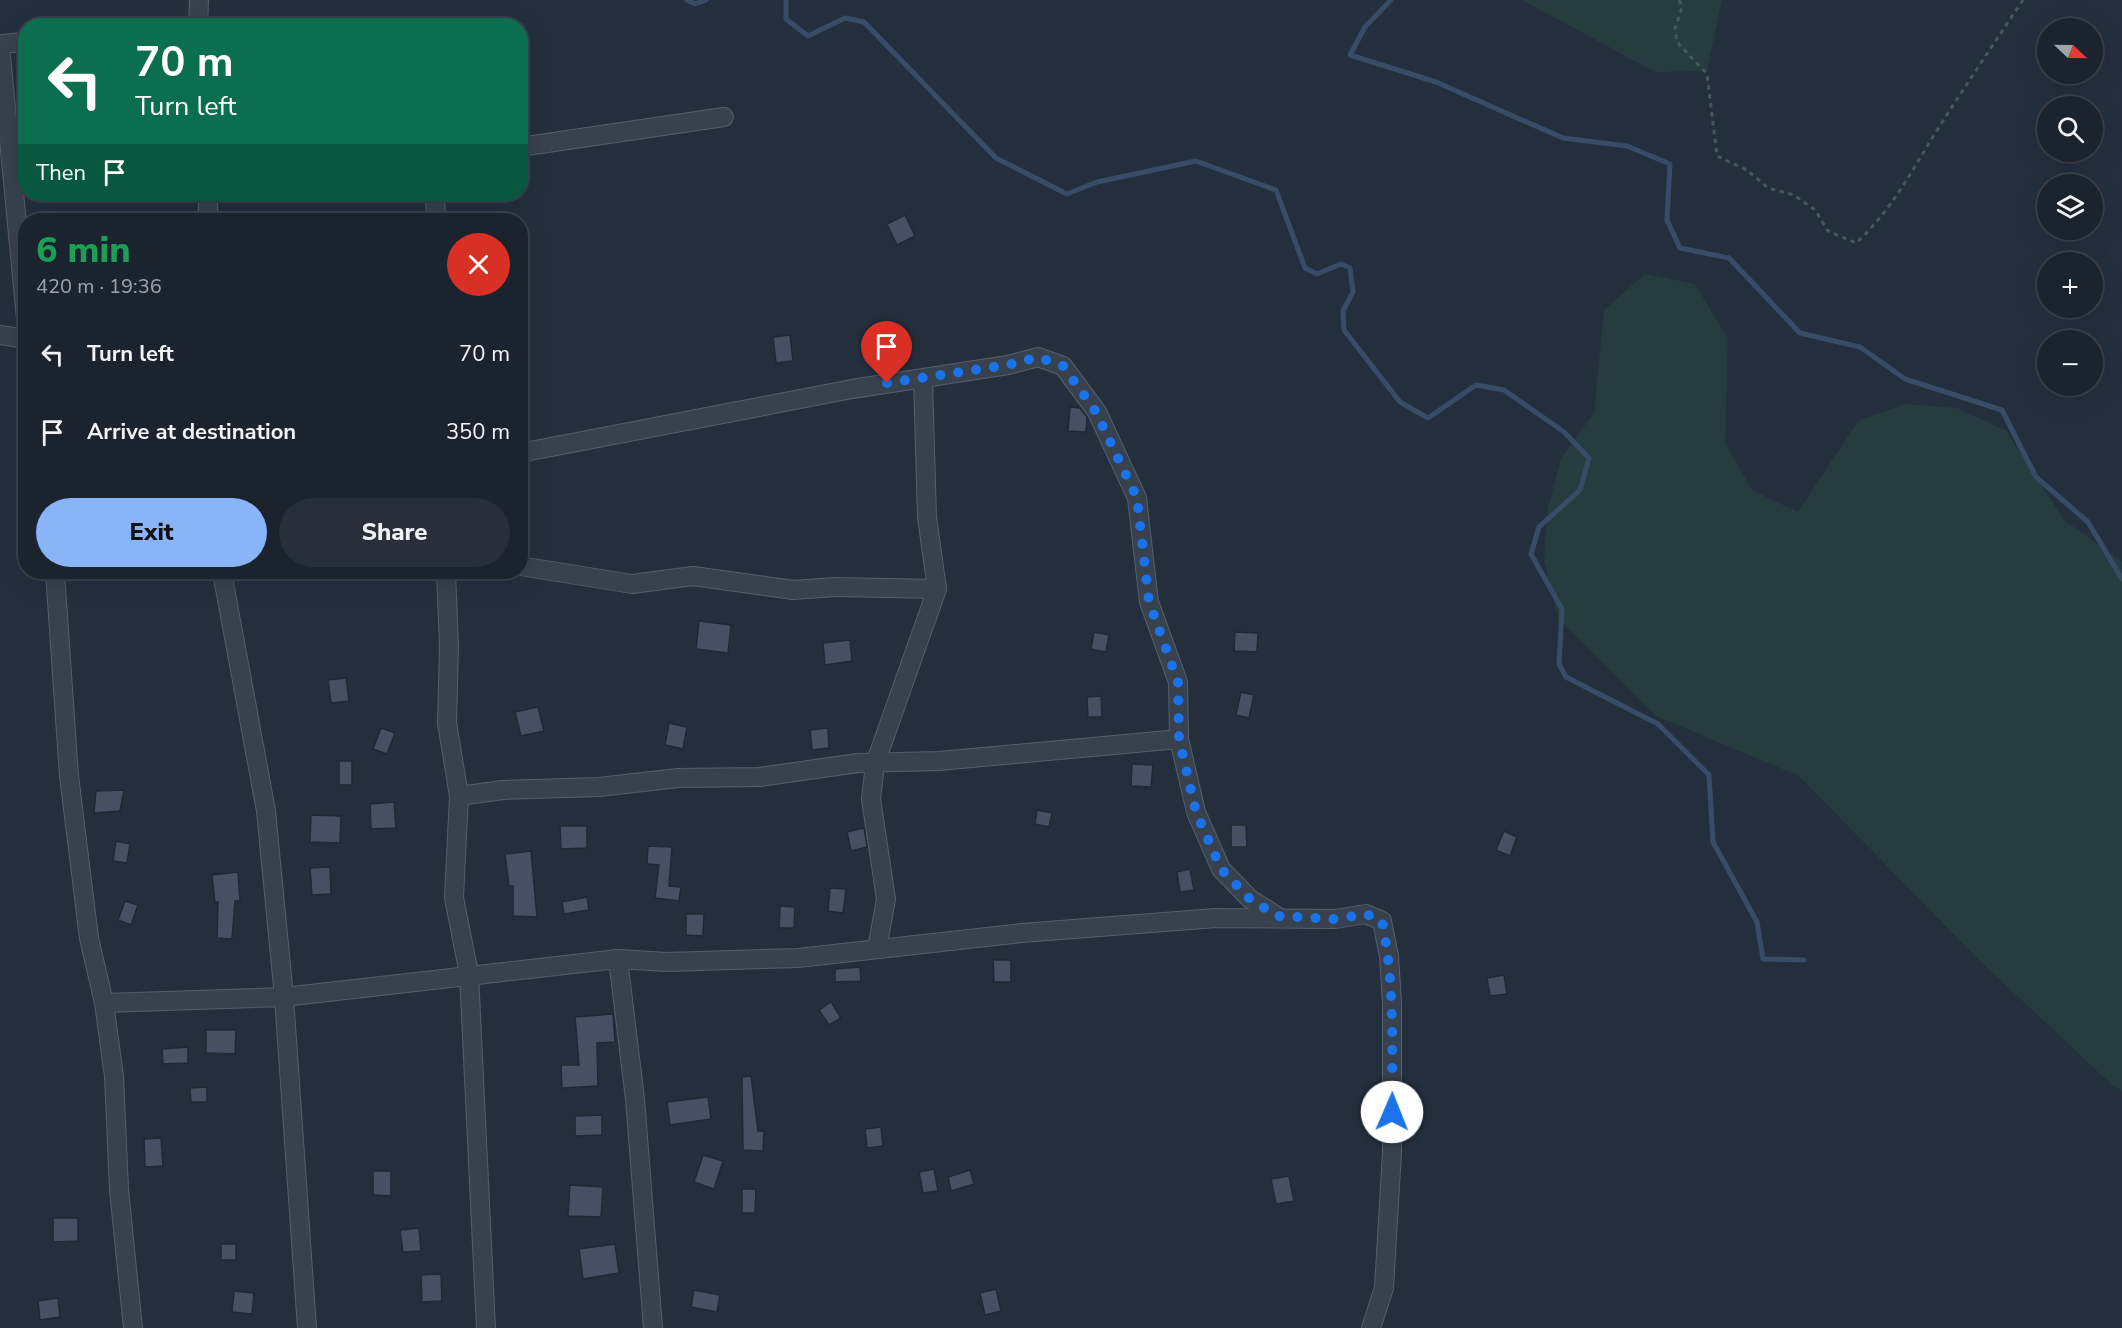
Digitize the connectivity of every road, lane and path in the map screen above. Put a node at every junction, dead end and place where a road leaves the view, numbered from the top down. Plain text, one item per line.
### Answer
1 (199, 0) edge
2 (1679, 0) edge
3 (2023, 0) edge
4 (198, 18) edge
5 (18, 43) edge
6 (0, 44) edge
7 (724, 117) dead end
8 (528, 146) edge
9 (18, 234) edge
10 (0, 335) edge
11 (18, 338) edge
12 (923, 379) junction
13 (528, 451) edge
14 (528, 567) edge
15 (55, 579) edge
16 (223, 579) edge
17 (446, 579) edge
18 (937, 589) junction
19 (1179, 739) junction
20 (875, 764) junction
21 (459, 796) junction
22 (1277, 916) junction
23 (877, 949) junction
24 (618, 959) junction
25 (469, 975) junction
26 (284, 997) junction
27 (104, 1003) junction
28 (132, 1328) edge
29 (307, 1328) edge
30 (486, 1328) edge
31 (654, 1328) edge
32 (1371, 1328) edge

1 - 4 street
2 - 3 path
5 - 6 street
6 - 9 street
7 - 8 street
10 - 11 street
12 - 13 street
12 - 18 street
12 - 19 street
14 - 18 street
15 - 27 street
16 - 26 street
17 - 21 street
18 - 20 street
19 - 20 street
19 - 22 street
20 - 21 street
20 - 23 street
21 - 25 street
22 - 23 street
22 - 32 street
23 - 24 street
24 - 25 street
24 - 31 street
25 - 26 street
25 - 30 street
26 - 27 street
26 - 29 street
27 - 28 street

